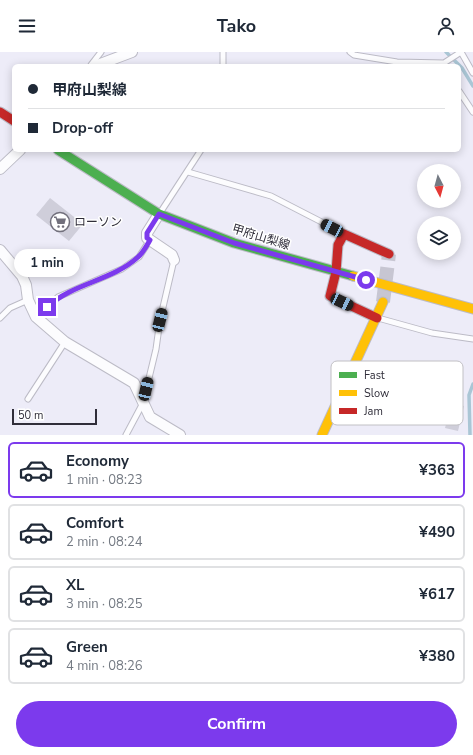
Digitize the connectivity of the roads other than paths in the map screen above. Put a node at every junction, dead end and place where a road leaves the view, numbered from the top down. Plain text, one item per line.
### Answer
1 (101, 52) edge
2 (132, 52) edge
3 (223, 52) edge
4 (350, 52) edge
5 (461, 52) edge
6 (92, 64) edge
7 (100, 64) edge
8 (223, 64) edge
9 (429, 64) edge
10 (446, 64) edge
11 (473, 73) edge
12 (461, 94) edge
13 (0, 112) edge
14 (473, 112) edge
15 (12, 120) edge
16 (18, 152) edge
17 (61, 152) edge
18 (200, 152) edge
19 (0, 169) edge
20 (188, 172) junction
21 (159, 214) junction
22 (344, 234) junction
23 (150, 240) junction
24 (0, 250) edge
25 (389, 254) dead end
26 (174, 260) joint
27 (336, 272) junction
28 (28, 300) junction
29 (383, 302) tunnel mouth
30 (473, 309) edge
31 (36, 317) junction
32 (0, 318) edge
33 (377, 318) junction
34 (473, 339) edge
35 (65, 342) junction
36 (357, 361) edge
37 (28, 398) dead end
38 (144, 403) junction
39 (331, 416) edge
40 (126, 435) edge
41 (180, 435) edge
42 (322, 435) edge

1 - 6 lane
2 - 7 street
3 - 8 lane
4 - 9 lane
5 - 10 lane
5 - 11 lane
12 - 14 lane
13 - 15 main road
16 - 19 street
17 - 21 main road, 甲府山梨線
18 - 20 lane
20 - 21 lane
20 - 22 lane
21 - 23 street
21 - 27 main road, 甲府山梨線
22 - 25 main road
22 - 27 main road
23 - 26 street
23 - 31 lane
24 - 28 street
26 - 38 lane
27 - 30 main road, 甲府山梨線
27 - 33 main road
28 - 31 street
28 - 32 lane
29 - 33 main road
31 - 35 street
33 - 34 lane
33 - 36 main road
35 - 37 lane
35 - 38 street
38 - 40 lane
38 - 41 street
39 - 42 main road

